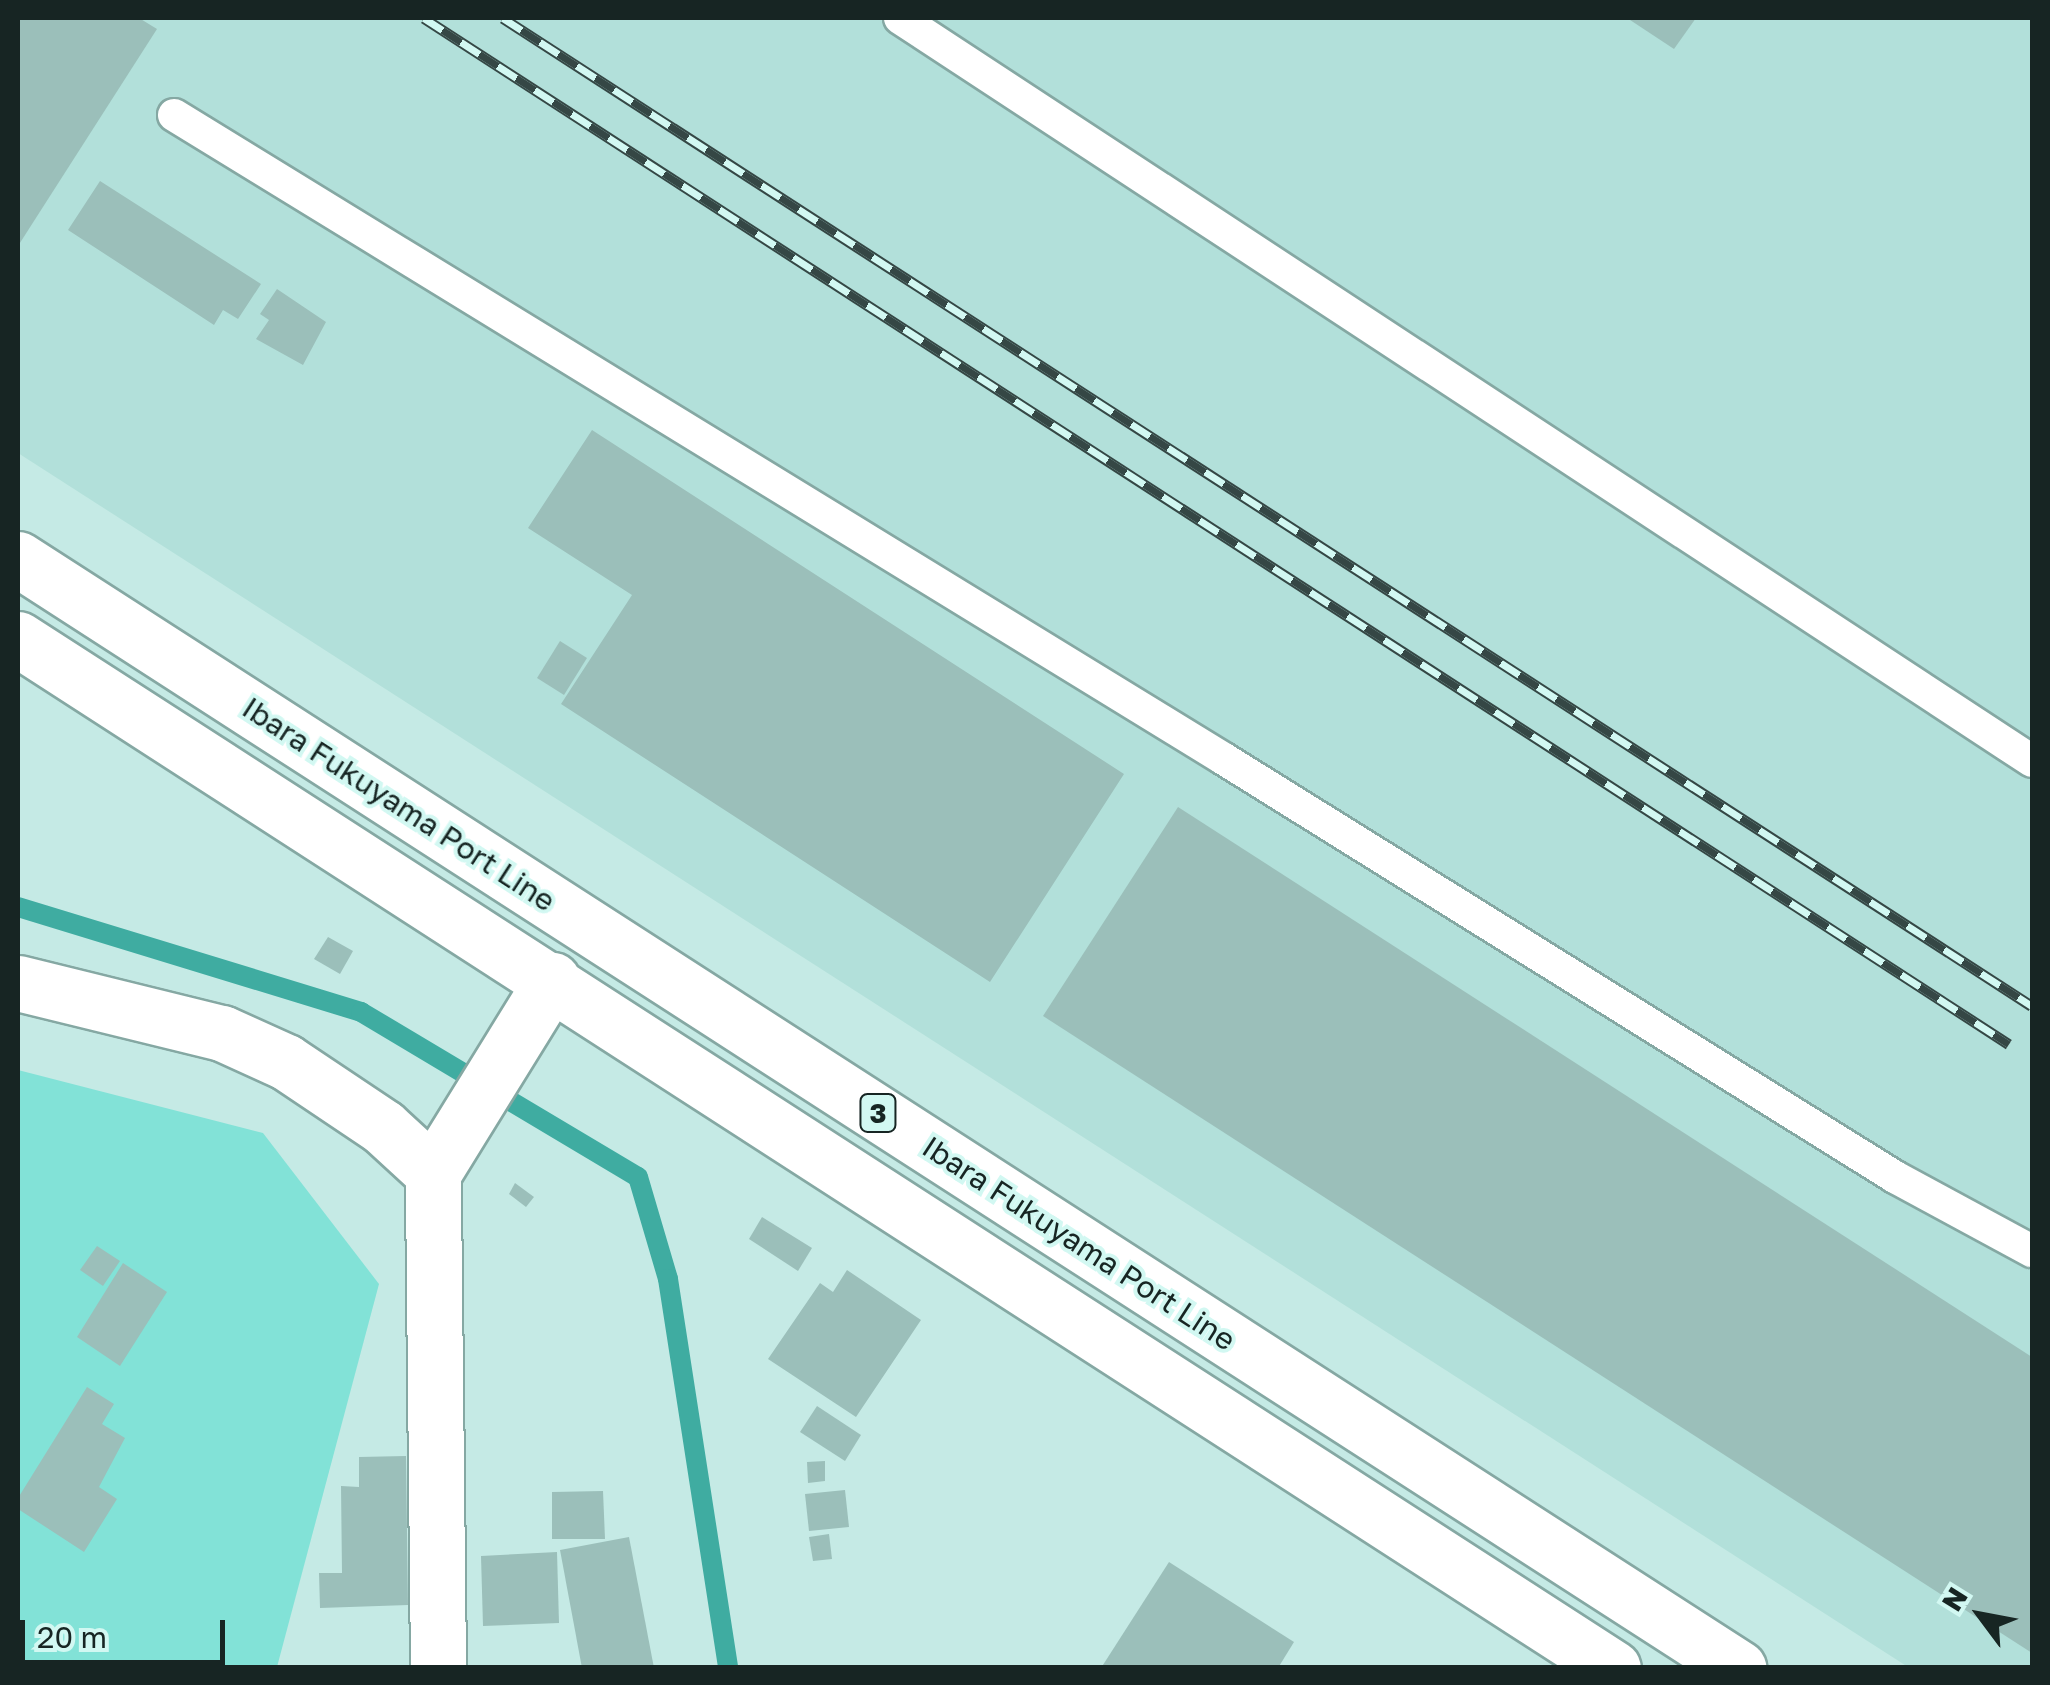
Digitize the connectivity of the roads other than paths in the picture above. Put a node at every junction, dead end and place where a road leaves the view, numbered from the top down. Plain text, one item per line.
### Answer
1 (900, 18) edge
2 (174, 116) dead end
3 (18, 558) edge
4 (18, 639) edge
5 (2032, 760) edge
6 (552, 980) junction
7 (18, 983) edge
8 (443, 1158) junction
9 (2032, 1251) edge
10 (438, 1668) edge
11 (1613, 1668) edge
12 (1738, 1668) edge

1 - 5 lane
2 - 9 lane
3 - 12 main road, Ibara Fukuyama Port Line / 3
4 - 6 main road, 3
6 - 8 main road
6 - 11 main road, 3
7 - 8 main road
8 - 10 main road

